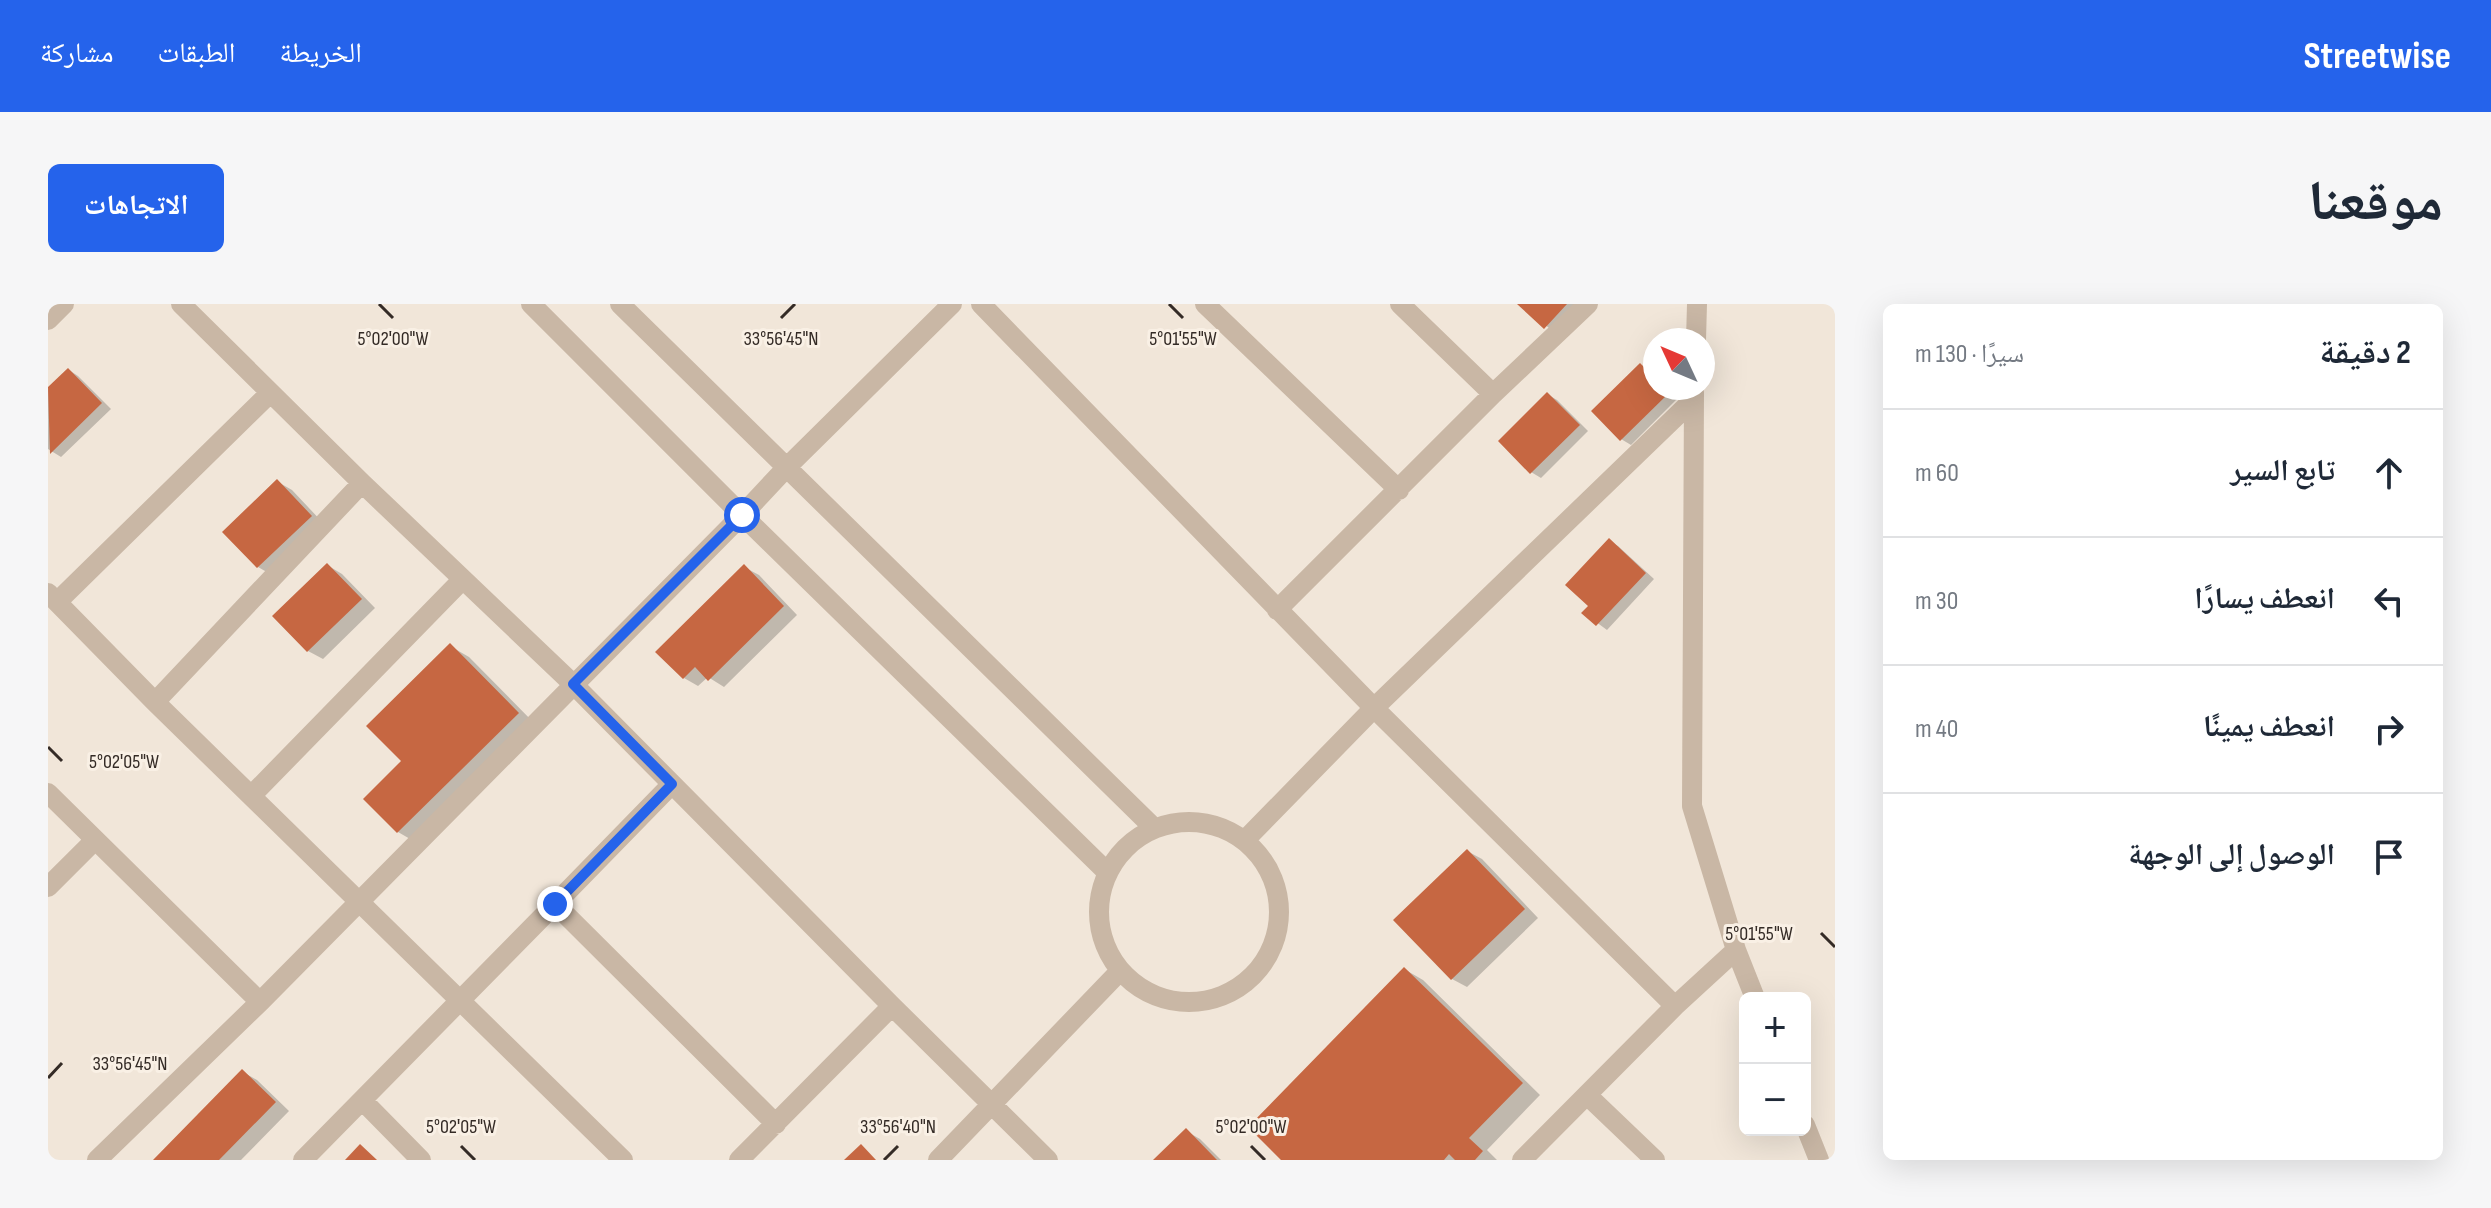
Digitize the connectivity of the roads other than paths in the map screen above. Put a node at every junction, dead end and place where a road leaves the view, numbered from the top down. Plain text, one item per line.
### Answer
1 (64, 304) edge
2 (181, 304) edge
3 (531, 304) edge
4 (620, 304) edge
5 (952, 304) edge
6 (981, 304) edge
7 (1205, 304) edge
8 (1400, 304) edge
9 (1588, 304) edge
10 (1697, 304) edge
11 (48, 320) edge
12 (1696, 328) edge
13 (270, 393) junction
14 (1493, 394) junction
15 (1688, 400) edge
16 (1694, 400) edge
17 (787, 467) junction
18 (362, 483) junction
19 (1399, 490) junction
20 (742, 515) junction
21 (462, 580) junction
22 (52, 597) edge
23 (1277, 610) junction
24 (573, 684) junction
25 (155, 702) junction
26 (1374, 708) junction
27 (672, 784) junction
28 (48, 793) edge
29 (252, 795) junction
30 (1154, 828) junction
31 (1246, 839) junction
32 (95, 840) junction
33 (1107, 872) junction
34 (48, 887) edge
35 (358, 903) junction
36 (555, 904) junction
37 (1736, 950) junction
38 (1119, 972) junction
39 (1753, 992) edge
40 (260, 1002) junction
41 (460, 1002) junction
42 (892, 1006) junction
43 (1675, 1006) junction
44 (1587, 1095) junction
45 (363, 1101) junction
46 (991, 1103) junction
47 (776, 1124) junction
48 (1809, 1136) edge
49 (97, 1160) edge
50 (303, 1160) edge
51 (421, 1160) edge
52 (623, 1160) edge
53 (739, 1160) edge
54 (938, 1160) edge
55 (1048, 1160) edge
56 (1522, 1160) edge
57 (1655, 1160) edge
58 (1819, 1160) edge

1 - 11 street
2 - 13 street
3 - 20 street
4 - 17 street
5 - 17 street
6 - 23 street
7 - 19 street
8 - 14 street
9 - 14 street
10 - 12 street
13 - 18 street
13 - 22 street
14 - 19 street
15 - 26 street
16 - 37 street
17 - 20 street
17 - 30 street
18 - 21 street
18 - 25 street
19 - 23 street
20 - 24 street
20 - 33 street
21 - 24 street
21 - 29 street
22 - 25 street
23 - 26 street
24 - 27 street
24 - 35 street
25 - 29 street
26 - 31 street
26 - 43 street
27 - 36 street
27 - 42 street
28 - 32 street
29 - 35 street
30 - 31 street
30 - 33 street
31 - 38 street
32 - 34 street
32 - 40 street
33 - 38 street
35 - 40 street
35 - 41 street
36 - 41 street
36 - 47 street
37 - 39 street
37 - 43 street
38 - 46 street
40 - 49 street
41 - 45 street
41 - 52 street
42 - 46 street
42 - 47 street
43 - 44 street
44 - 56 street
44 - 57 street
45 - 50 street
45 - 51 street
46 - 54 street
46 - 55 street
47 - 53 street
48 - 58 street

